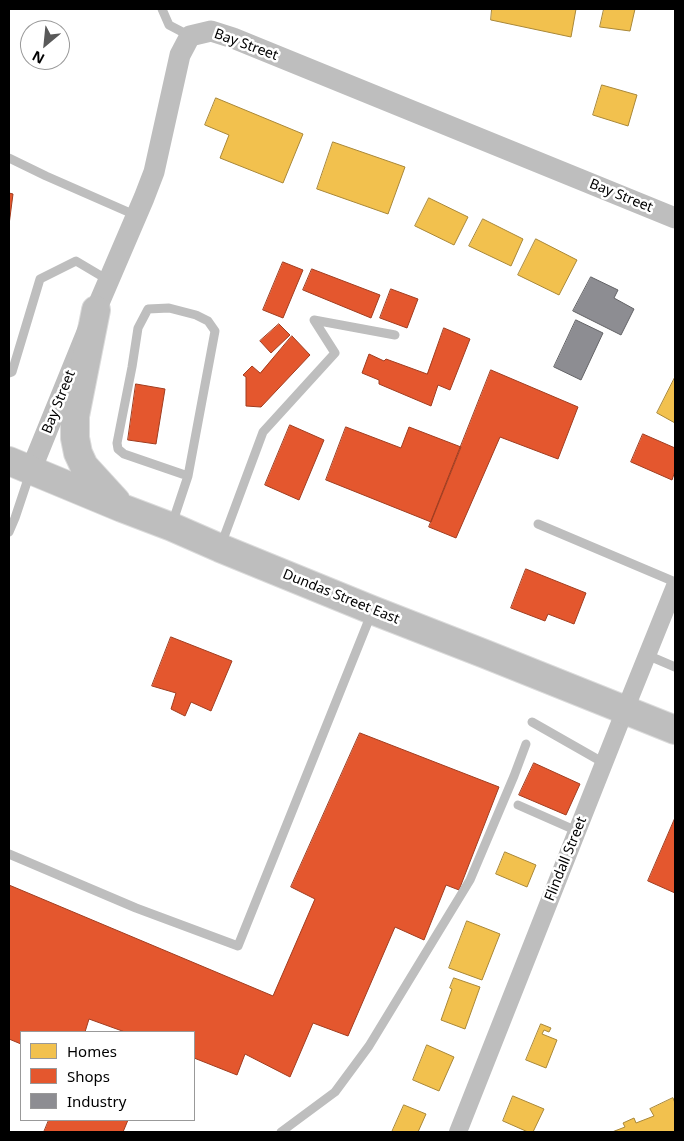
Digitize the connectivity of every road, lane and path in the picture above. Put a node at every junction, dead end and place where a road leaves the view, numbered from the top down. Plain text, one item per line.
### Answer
1 (162, 9) edge
2 (190, 36) junction
3 (9, 158) edge
4 (135, 216) junction
5 (675, 218) edge
6 (108, 280) junction
7 (96, 310) junction
8 (395, 335) dead end
9 (9, 373) edge
10 (20, 466) edge
11 (188, 476) junction
12 (122, 508) junction
13 (538, 524) dead end
14 (172, 526) junction
15 (9, 532) edge
16 (220, 548) junction
17 (675, 582) edge
18 (675, 586) edge
19 (372, 610) junction
20 (647, 655) junction
21 (675, 667) edge
22 (625, 710) junction
23 (532, 722) dead end
24 (675, 730) edge
25 (526, 744) dead end
26 (604, 764) junction
27 (518, 804) dead end
28 (577, 831) junction
29 (9, 854) edge
30 (281, 1132) edge
31 (458, 1132) edge

1 - 2 lane
2 - 4 street, Bay Street
2 - 5 street, Bay Street
3 - 4 lane
4 - 6 street, Bay Street
6 - 7 street, Bay Street
6 - 9 lane
7 - 10 street, Bay Street
7 - 12 main road
8 - 16 lane
10 - 12 main road, Dundas Street East
10 - 15 lane
11 - 11 lane
11 - 14 lane
12 - 14 main road, Dundas Street East
13 - 17 lane
14 - 16 main road, Dundas Street East
16 - 19 main road, Dundas Street East
18 - 20 street, Flindall Street
19 - 22 main road, Dundas Street East
19 - 29 lane
20 - 21 lane
20 - 22 street, Flindall Street
22 - 24 main road, Dundas Street East
22 - 26 street, Flindall Street
23 - 26 lane
25 - 30 lane
26 - 28 street, Flindall Street
27 - 28 lane
28 - 31 street, Flindall Street

